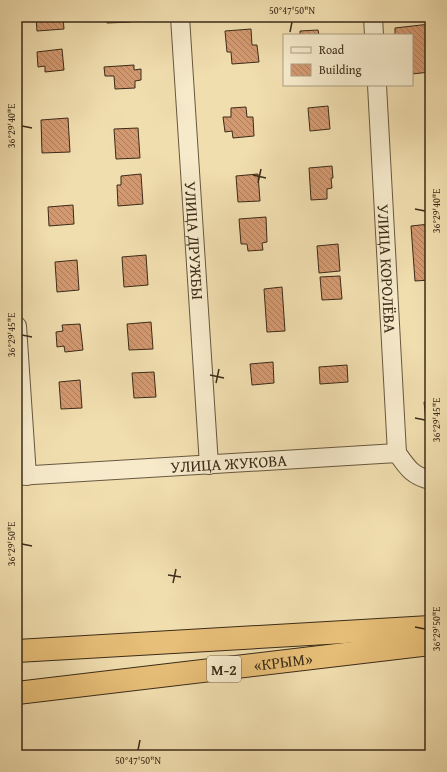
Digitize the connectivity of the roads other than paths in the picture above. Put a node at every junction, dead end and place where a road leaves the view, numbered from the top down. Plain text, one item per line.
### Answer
1 (180, 17) edge
2 (374, 17) edge
3 (374, 34) edge
4 (377, 86) edge
5 (17, 326) edge
6 (397, 453) junction
7 (209, 465) junction
8 (22, 476) edge
9 (430, 480) edge
10 (430, 627) edge
11 (430, 644) edge
12 (17, 651) edge
13 (17, 693) edge

1 - 7 street, УЛИЦА ДРУЖБЫ
2 - 3 street
4 - 6 street, УЛИЦА КОРОЛЁВА
5 - 8 street
6 - 7 street, УЛИЦА ЖУКОВА
6 - 9 street
7 - 8 street, УЛИЦА ЖУКОВА
10 - 12 highway, «КРЫМ» / М-2
11 - 13 highway, «КРЫМ» / М-2

